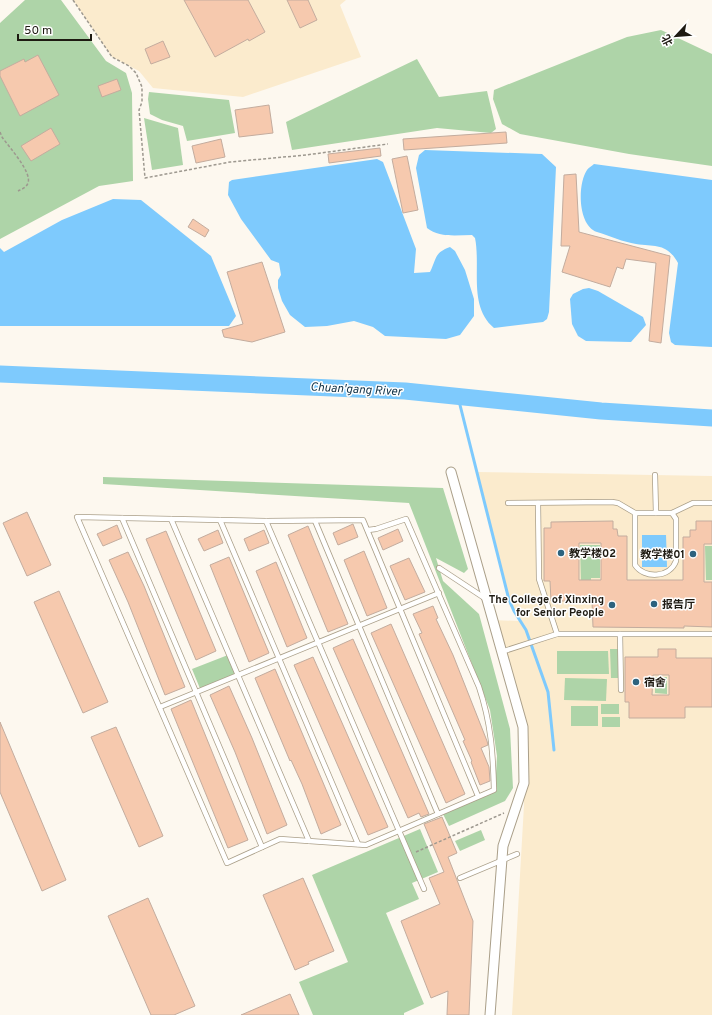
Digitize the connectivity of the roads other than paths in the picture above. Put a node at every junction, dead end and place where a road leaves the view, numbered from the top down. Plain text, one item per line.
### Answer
1 (451, 472) dead end
2 (655, 475) dead end
3 (508, 503) dead end
4 (538, 503) junction
5 (712, 503) edge
6 (635, 513) junction
7 (656, 513) junction
8 (672, 513) junction
9 (122, 518) junction
10 (171, 519) junction
11 (220, 520) junction
12 (266, 521) junction
13 (315, 521) junction
14 (368, 530) junction
15 (440, 568) dead end
16 (439, 593) junction
17 (486, 599) junction
18 (400, 609) junction
19 (359, 626) junction
20 (556, 634) junction
21 (620, 634) junction
22 (712, 634) edge
23 (318, 642) junction
24 (501, 652) junction
25 (279, 659) junction
26 (238, 675) junction
27 (621, 690) dead end
28 (196, 692) junction
29 (160, 708) junction
30 (478, 796) junction
31 (438, 814) junction
32 (399, 830) junction
33 (309, 841) junction
34 (358, 844) junction
35 (262, 847) junction
36 (517, 854) dead end
37 (460, 878) dead end
38 (424, 889) dead end
39 (490, 1015) edge

1 - 17 street
2 - 7 lane
3 - 4 lane
4 - 6 lane
4 - 20 lane
5 - 8 lane
6 - 7 lane
6 - 8 lane
7 - 8 lane
9 - 10 lane
9 - 28 lane
9 - 29 lane
10 - 11 lane
10 - 26 lane
11 - 12 lane
11 - 25 lane
12 - 13 lane
12 - 23 lane
13 - 14 lane
13 - 19 lane
14 - 16 lane
14 - 18 lane
15 - 17 lane
16 - 18 lane
16 - 30 lane
17 - 24 street
18 - 19 lane
18 - 30 lane
19 - 23 lane
19 - 31 lane
20 - 21 lane
20 - 24 lane
21 - 22 lane
21 - 27 lane
23 - 25 lane
23 - 32 lane
24 - 39 street
25 - 26 lane
25 - 34 lane
26 - 28 lane
26 - 33 lane
28 - 29 lane
28 - 35 lane
29 - 35 lane
30 - 31 lane
31 - 32 lane
32 - 34 lane
32 - 38 lane
33 - 34 lane
33 - 35 lane
36 - 37 lane

